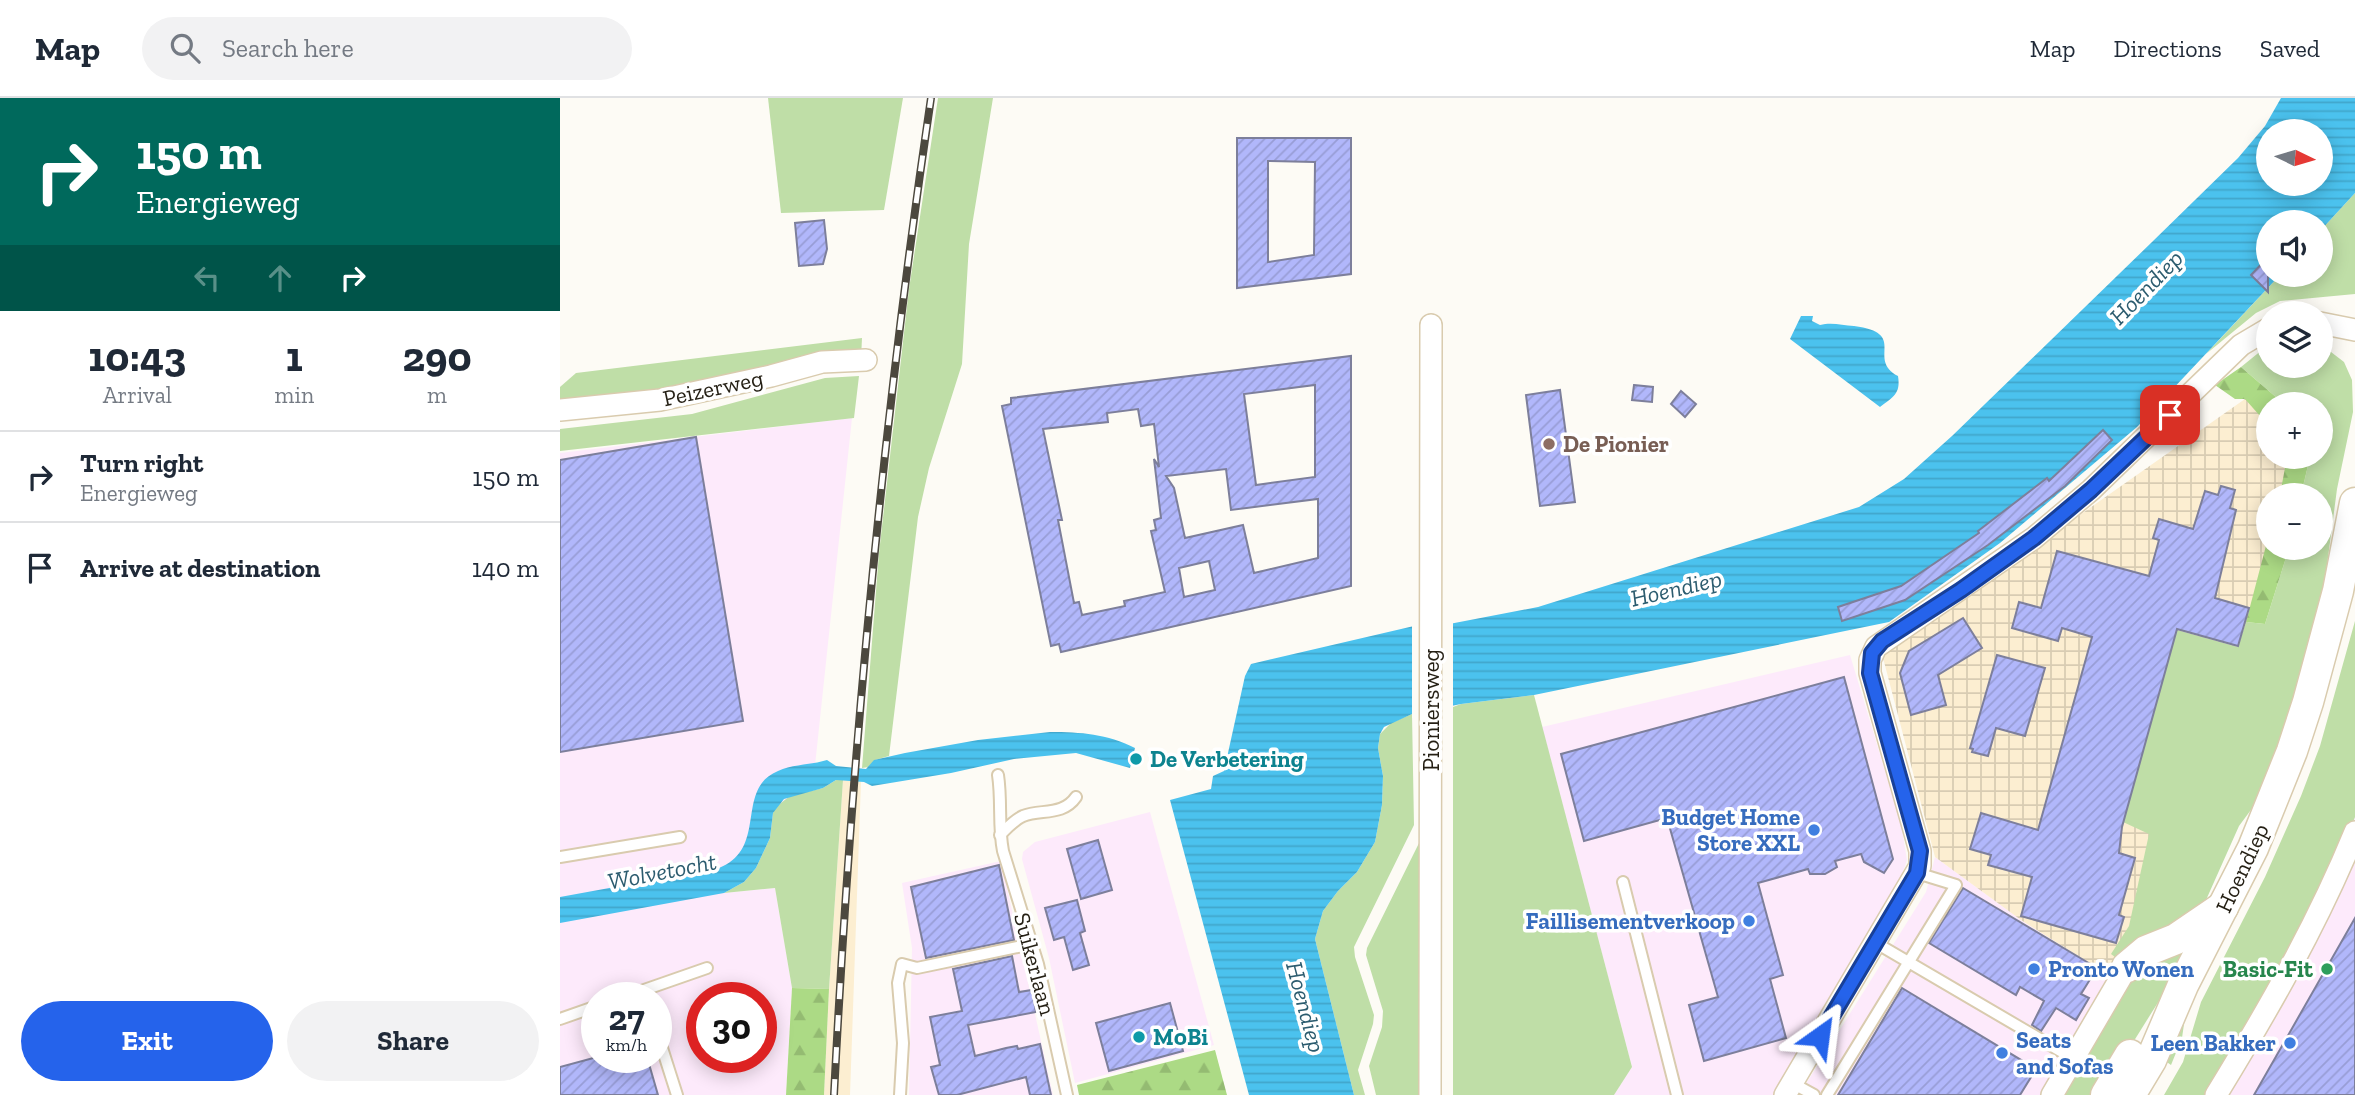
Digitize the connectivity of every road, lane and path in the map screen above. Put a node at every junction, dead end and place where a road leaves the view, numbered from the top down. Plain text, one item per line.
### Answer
1 (1432, 325) dead end
2 (2333, 326) edge
3 (2355, 330) edge
4 (2256, 336) edge
5 (866, 360) dead end
6 (560, 410) edge
7 (2355, 503) edge
8 (998, 775) dead end
9 (1076, 797) dead end
10 (2355, 832) edge
11 (1000, 835) junction
12 (680, 837) dead end
13 (560, 857) edge
14 (1917, 873) junction
15 (1623, 882) dead end
16 (2223, 907) junction
17 (1876, 943) junction
18 (1032, 944) junction
19 (1909, 962) junction
20 (2127, 967) joint
21 (707, 968) dead end
22 (672, 982) edge
23 (2183, 985) junction
24 (581, 1012) edge
25 (560, 1019) edge
26 (2074, 1059) junction
27 (670, 1073) edge
28 (1788, 1089) edge
29 (677, 1095) edge
30 (900, 1095) edge
31 (1067, 1095) edge
32 (1430, 1095) edge
33 (1678, 1095) edge
34 (1814, 1095) edge
35 (1827, 1095) edge
36 (2052, 1095) edge
37 (2106, 1095) edge
38 (2130, 1095) edge
39 (2216, 1095) edge

1 - 32 street, Pioniersweg
2 - 3 street
4 - 14 street
5 - 6 street, Peizerweg
7 - 16 main road, Hoendiep
8 - 11 lane, Suikerlaan
9 - 11 lane
10 - 39 street
11 - 18 lane, Suikerlaan
12 - 13 lane
14 - 17 street
14 - 19 lane
15 - 33 lane
16 - 20 main road
16 - 23 main road, Hoendiep
17 - 19 lane
17 - 28 street
18 - 30 lane
18 - 31 lane, Suikerlaan
19 - 26 lane
19 - 35 lane
20 - 26 street
21 - 22 lane
23 - 37 main road, Hoendiep
23 - 38 main road, Hoendiep
24 - 25 lane
26 - 36 street
27 - 29 lane
28 - 34 lane

